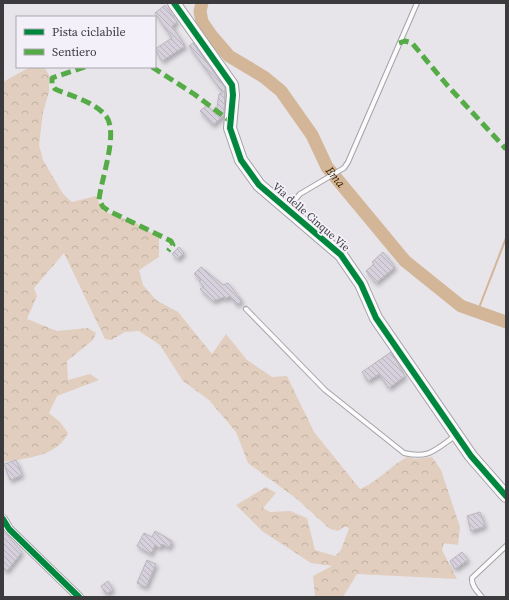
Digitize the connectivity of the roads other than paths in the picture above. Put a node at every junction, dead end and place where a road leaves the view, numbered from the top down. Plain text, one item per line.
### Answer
1 (174, 3) edge
2 (417, 3) edge
3 (287, 209) junction
4 (246, 309) dead end
5 (457, 435) junction
6 (506, 496) edge
7 (3, 519) edge
8 (506, 546) edge
9 (79, 597) edge
10 (482, 597) edge

1 - 3 street, Via delle Cinque Vie
2 - 3 lane
3 - 5 street, Via delle Cinque Vie
4 - 5 lane
5 - 6 street, Via delle Cinque Vie
7 - 9 street
8 - 10 lane

